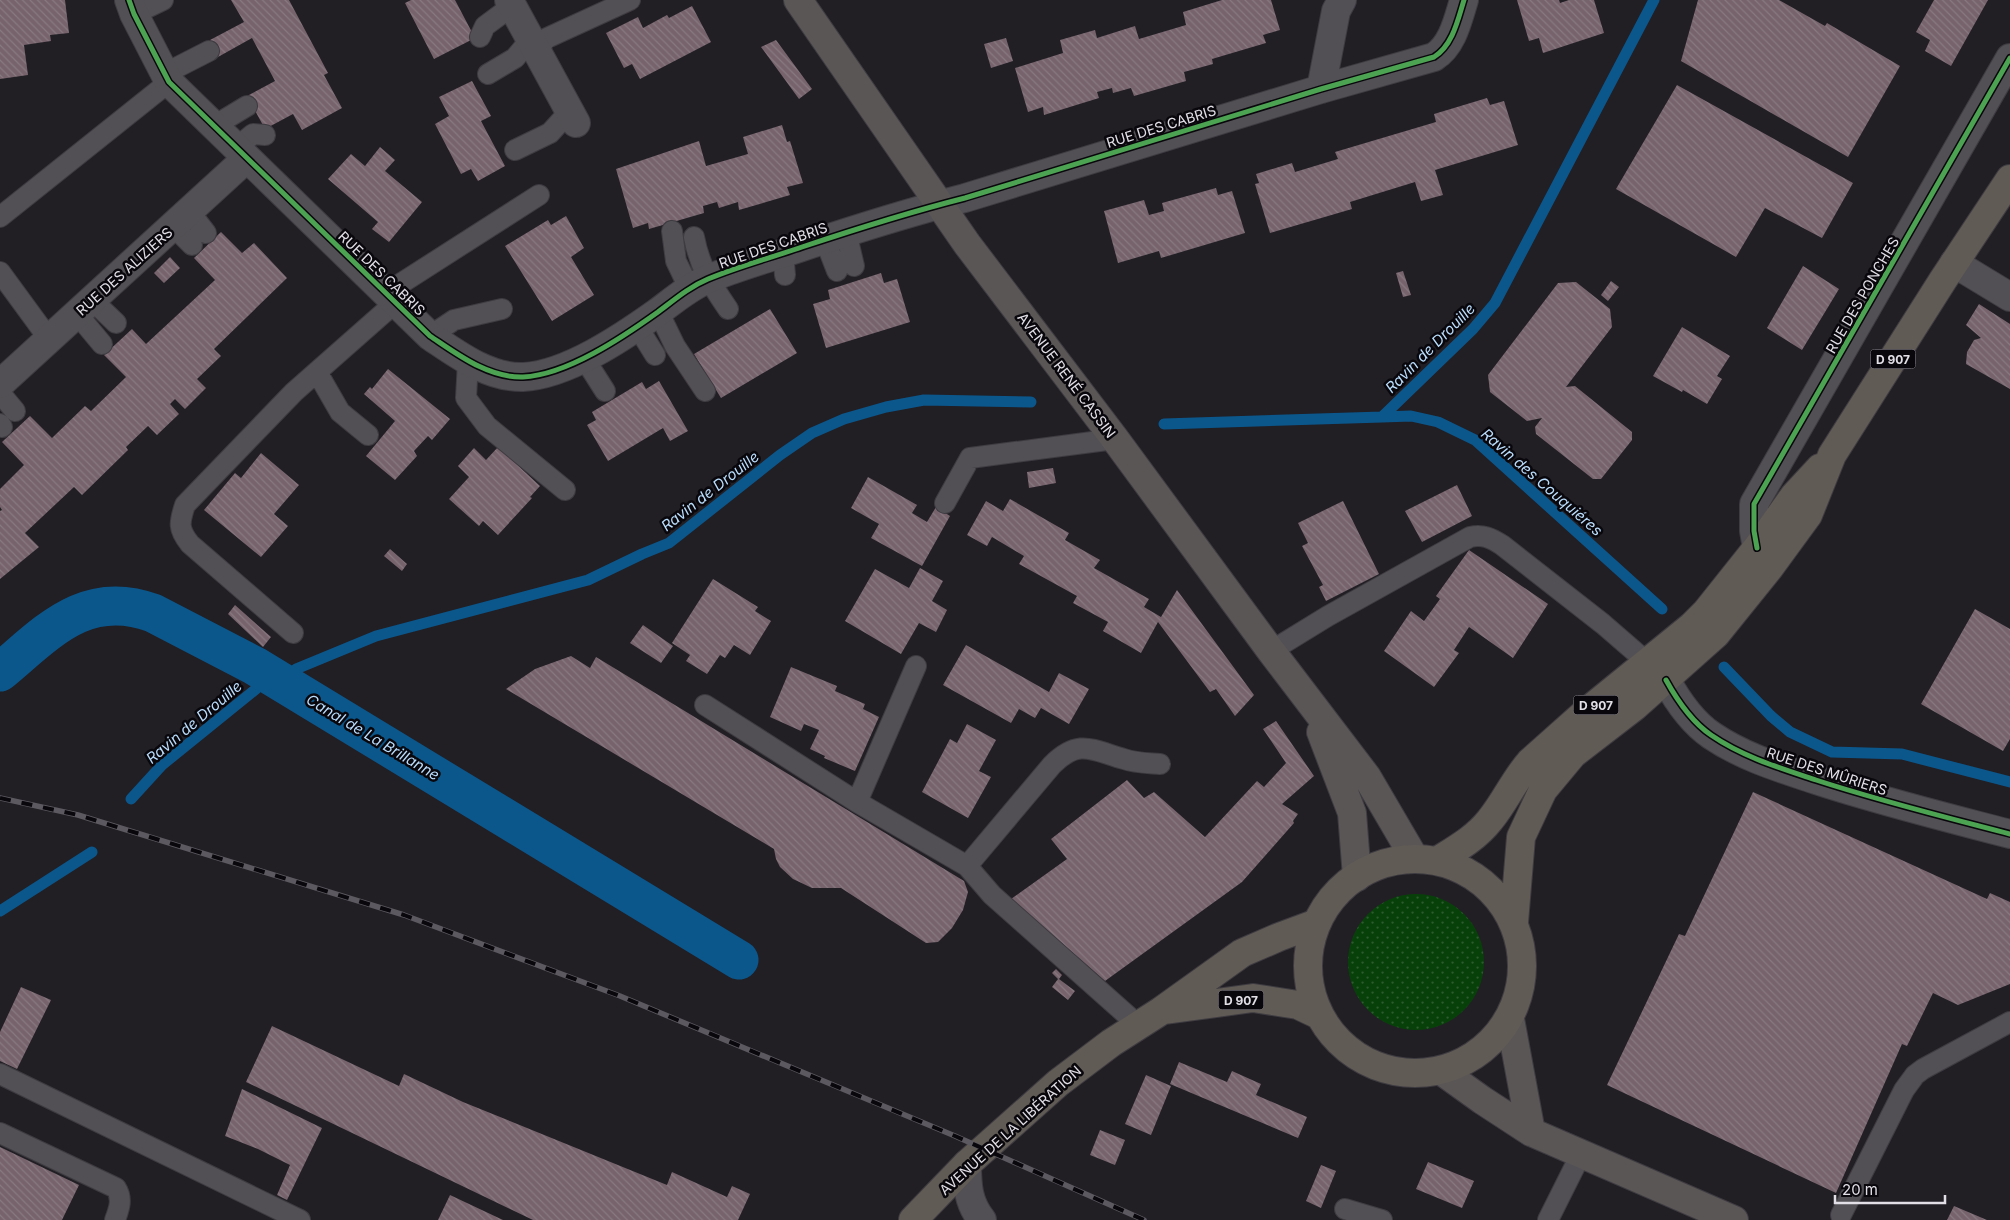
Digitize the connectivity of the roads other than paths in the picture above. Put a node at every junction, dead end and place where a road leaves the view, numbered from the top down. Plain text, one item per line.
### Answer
1 (163, 0) edge
2 (630, 0) edge
3 (798, 0) edge
4 (806, 0) edge
5 (1342, 0) edge
6 (1464, 0) edge
7 (510, 3) edge
8 (132, 7) edge
9 (480, 37) dead end
10 (533, 45) junction
11 (830, 47) junction
12 (209, 51) dead end
13 (2010, 58) edge
14 (488, 74) dead end
15 (166, 78) junction
16 (1321, 89) junction
17 (247, 106) dead end
18 (573, 117) joint
19 (214, 126) junction
20 (265, 135) dead end
21 (515, 150) dead end
22 (242, 153) junction
23 (2010, 179) edge
24 (539, 195) dead end
25 (939, 205) junction
26 (0, 217) edge
27 (181, 218) junction
28 (672, 231) dead end
29 (836, 236) junction
30 (694, 237) dead end
31 (199, 239) dead end
32 (1954, 263) junction
33 (845, 269) dead end
34 (0, 272) edge
35 (698, 284) junction
36 (2010, 297) edge
37 (391, 298) junction
38 (84, 307) junction
39 (502, 309) dead end
40 (728, 309) dead end
41 (647, 319) junction
42 (116, 323) dead end
43 (430, 336) junction
44 (49, 339) junction
45 (102, 344) dead end
46 (655, 355) dead end
47 (584, 358) junction
48 (468, 362) junction
49 (317, 372) junction
50 (0, 384) edge
51 (605, 391) dead end
52 (705, 391) dead end
53 (0, 393) edge
54 (15, 411) dead end
55 (368, 435) dead end
56 (1115, 439) junction
57 (1832, 455) junction
58 (565, 490) dead end
59 (945, 502) dead end
60 (1756, 548) junction
61 (293, 633) dead end
62 (1270, 651) junction
63 (916, 666) dead end
64 (1657, 672) junction
65 (1309, 700) junction
66 (705, 705) dead end
67 (1160, 764) dead end
68 (856, 802) junction
69 (2010, 834) edge
70 (1426, 860) junction
71 (967, 866) junction
72 (1357, 877) junction
73 (1514, 922) junction
74 (1314, 924) junction
75 (1161, 1011) junction
76 (1319, 1015) junction
77 (1510, 1019) junction
78 (2010, 1022) edge
79 (1137, 1024) junction
80 (1443, 1072) junction
81 (0, 1074) edge
82 (1531, 1132) junction
83 (0, 1133) edge
84 (1581, 1154) junction
85 (967, 1164) junction
86 (1345, 1209) dead end
87 (1841, 1215) dead end
88 (114, 1220) edge
89 (300, 1220) edge
90 (913, 1220) edge
91 (982, 1220) edge
92 (1382, 1220) edge
93 (1548, 1220) edge
94 (1734, 1220) edge

1 - 8 lane
2 - 10 lane
3 - 11 main road, AVENUE RENÉ CASSIN
4 - 11 main road, AVENUE RENÉ CASSIN
5 - 16 street
6 - 16 street, RUE DES CABRIS
7 - 9 lane
7 - 10 street
8 - 15 street, RUE DES CABRIS
10 - 14 lane
10 - 18 street
11 - 25 main road, AVENUE RENÉ CASSIN
12 - 15 lane
13 - 60 street, RUE DES PONCHES
15 - 19 street, RUE DES CABRIS
15 - 26 lane
16 - 25 street, RUE DES CABRIS
17 - 19 lane
18 - 21 lane
19 - 22 street, RUE DES CABRIS
20 - 22 lane
22 - 27 street, RUE DES ALIZIERS
22 - 37 street, RUE DES CABRIS
23 - 32 main road, D 907
24 - 37 lane
25 - 29 street, RUE DES CABRIS
25 - 56 main road, AVENUE RENÉ CASSIN
27 - 31 lane
27 - 38 street, RUE DES ALIZIERS
28 - 35 lane
29 - 33 lane
29 - 35 street, RUE DES CABRIS
30 - 35 lane
32 - 36 street
32 - 57 main road, D 907
34 - 44 lane
35 - 40 lane
35 - 41 street, RUE DES CABRIS
37 - 43 street, RUE DES CABRIS
37 - 49 lane
38 - 42 lane
38 - 44 street, RUE DES ALIZIERS
38 - 45 lane
39 - 43 lane
41 - 46 lane
41 - 47 street, RUE DES CABRIS
41 - 52 lane
43 - 48 street, RUE DES CABRIS
44 - 50 street, RUE DES ALIZIERS
47 - 48 street, RUE DES CABRIS
47 - 51 lane
48 - 58 lane
49 - 55 lane
49 - 61 lane
53 - 54 lane
56 - 59 lane
56 - 62 main road, AVENUE RENÉ CASSIN
57 - 60 main road, D 907
57 - 64 main road, D 907
60 - 64 main road, D 907
62 - 64 lane
62 - 65 main road, AVENUE RENÉ CASSIN
63 - 68 lane
64 - 69 street, RUE DES MÛRIERS
64 - 70 main road, D 907
64 - 73 main road, D 907
65 - 70 main road, AVENUE RENÉ CASSIN
65 - 72 main road, AVENUE RENÉ CASSIN
66 - 68 lane
67 - 71 lane
68 - 71 lane
70 - 72 main road
70 - 73 main road
71 - 79 lane
72 - 74 main road
73 - 77 main road
74 - 75 main road, AVENUE DE LA LIBÉRATION / D 907
74 - 76 main road
75 - 76 main road, AVENUE DE LA LIBÉRATION / D 907
75 - 79 main road, AVENUE DE LA LIBÉRATION / D 907
76 - 80 main road
77 - 80 main road
77 - 82 main road
78 - 87 lane
79 - 85 main road, AVENUE DE LA LIBÉRATION / D 907
80 - 82 main road
81 - 89 lane
82 - 84 main road
83 - 88 lane
84 - 93 lane
84 - 94 main road
85 - 90 main road, AVENUE DE LA LIBÉRATION / D 907
85 - 91 street
86 - 92 lane

